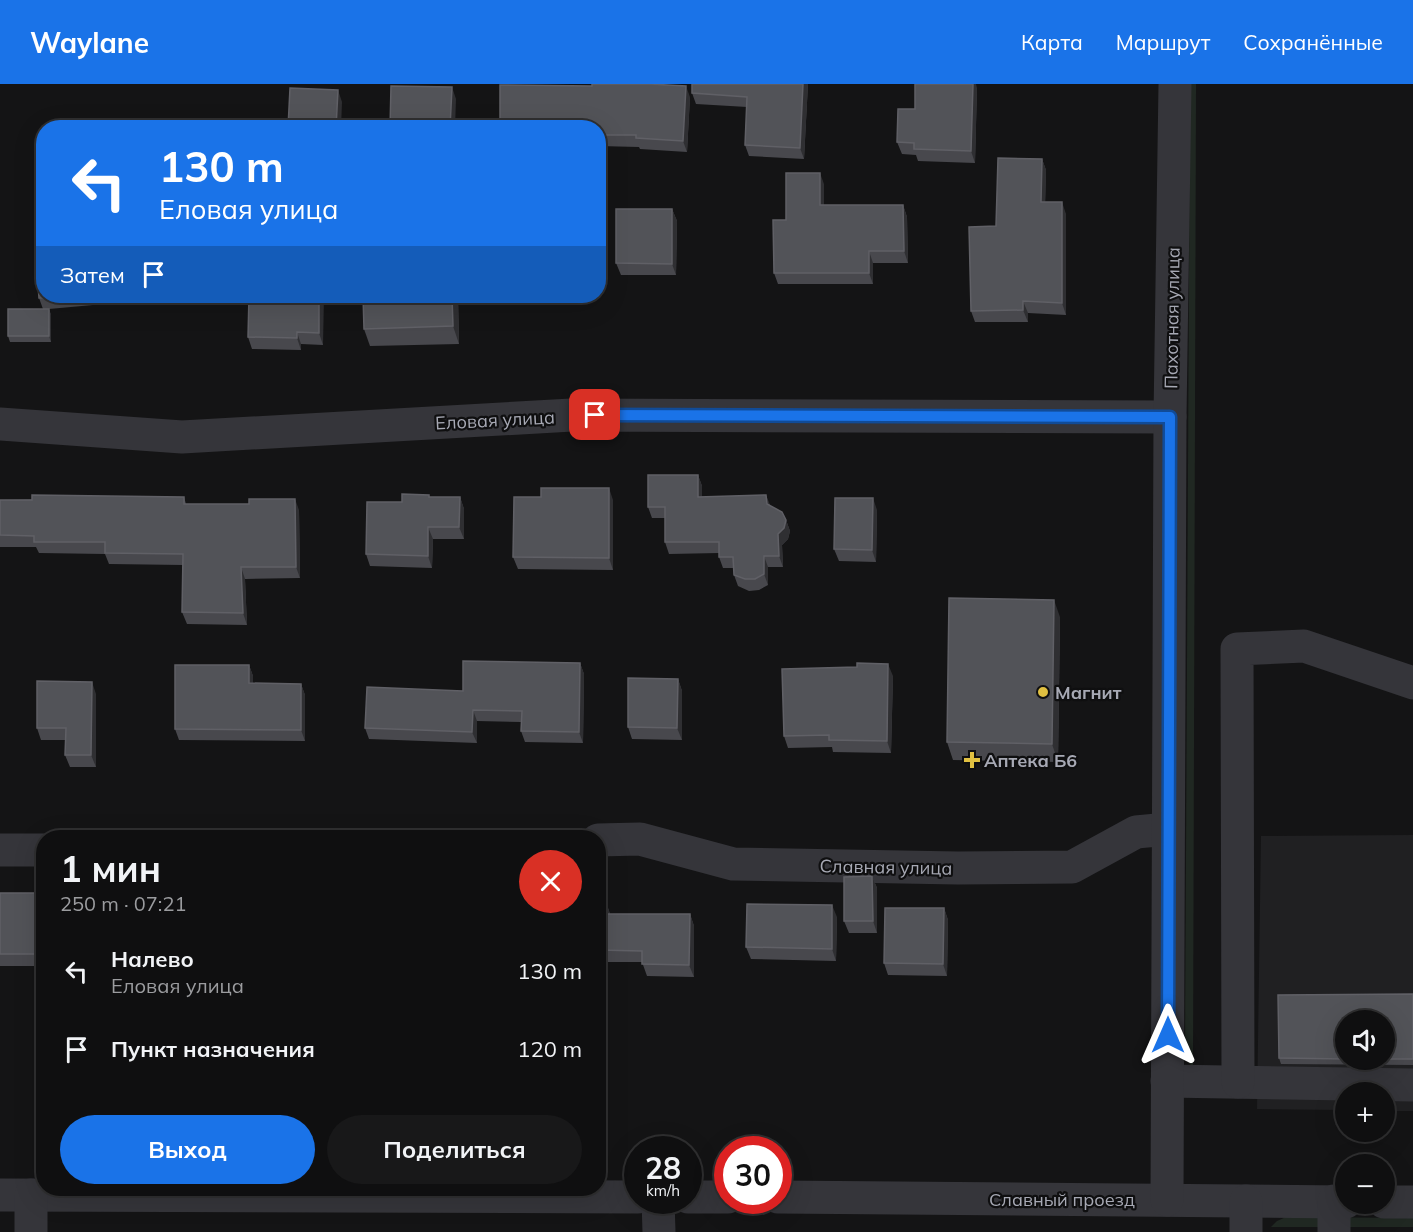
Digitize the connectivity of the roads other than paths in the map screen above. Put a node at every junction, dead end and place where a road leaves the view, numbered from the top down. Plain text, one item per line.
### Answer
1 (1175, 84) edge
2 (1170, 417) junction
3 (0, 424) edge
4 (1413, 683) edge
5 (1168, 829) junction
6 (606, 840) edge
7 (0, 850) edge
8 (36, 850) edge
9 (1167, 1081) junction
10 (1238, 1082) junction
11 (1413, 1085) edge
12 (15, 1195) edge
13 (36, 1195) edge
14 (326, 1196) edge
15 (624, 1197) edge
16 (792, 1197) edge
17 (1167, 1200) junction
18 (1395, 1202) edge
19 (1413, 1202) edge
20 (1335, 1212) edge
21 (658, 1214) edge
22 (1246, 1216) edge
23 (31, 1232) edge
24 (659, 1232) edge

1 - 2 street, Пахотная улица
2 - 3 street, Еловая улица
2 - 5 street, Пахотная улица
4 - 10 street
5 - 6 street, Славная улица
5 - 9 street, Пахотная улица
7 - 8 street
9 - 10 street
9 - 17 street, Пахотная улица
10 - 11 street
12 - 13 street
12 - 23 street
14 - 15 street
16 - 17 street, Славный проезд
17 - 22 street, Славный проезд
18 - 19 street
20 - 22 street, Славный проезд
21 - 24 street

